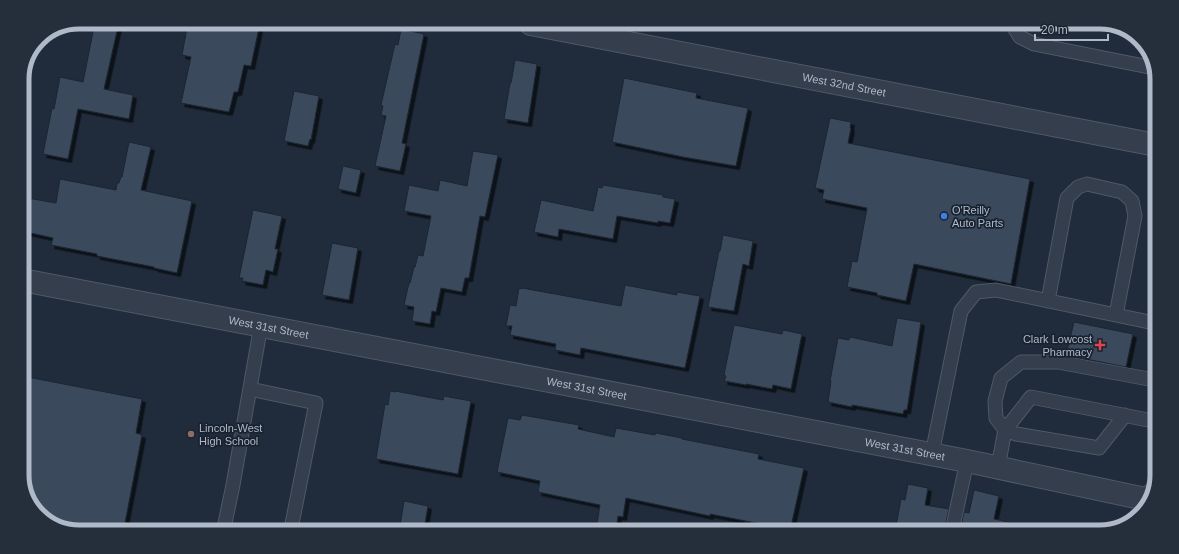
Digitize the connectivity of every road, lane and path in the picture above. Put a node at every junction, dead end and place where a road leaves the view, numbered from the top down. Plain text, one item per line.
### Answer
1 (557, 29) edge
2 (1015, 29) edge
3 (1148, 66) edge
4 (1150, 144) edge
5 (29, 281) edge
6 (1048, 301) junction
7 (1116, 315) junction
8 (1150, 322) edge
9 (261, 326) junction
10 (1150, 379) edge
11 (250, 388) junction
12 (1125, 415) junction
13 (1150, 419) edge
14 (1005, 430) junction
15 (932, 454) junction
16 (967, 460) junction
17 (998, 467) junction
18 (1144, 498) edge
19 (225, 525) edge
20 (293, 525) edge
21 (953, 525) edge

1 - 4 street, West 32nd Street
2 - 3 lane
5 - 9 street, West 31st Street
6 - 7 lane
6 - 7 lane
6 - 15 lane
7 - 8 lane
9 - 11 lane
9 - 15 street, West 31st Street
10 - 14 lane
11 - 19 lane
11 - 20 lane
12 - 13 lane
12 - 14 lane
12 - 14 lane
14 - 17 lane
15 - 16 street, West 31st Street
16 - 17 street, West 31st Street
16 - 21 lane
17 - 18 street, West 31st Street

